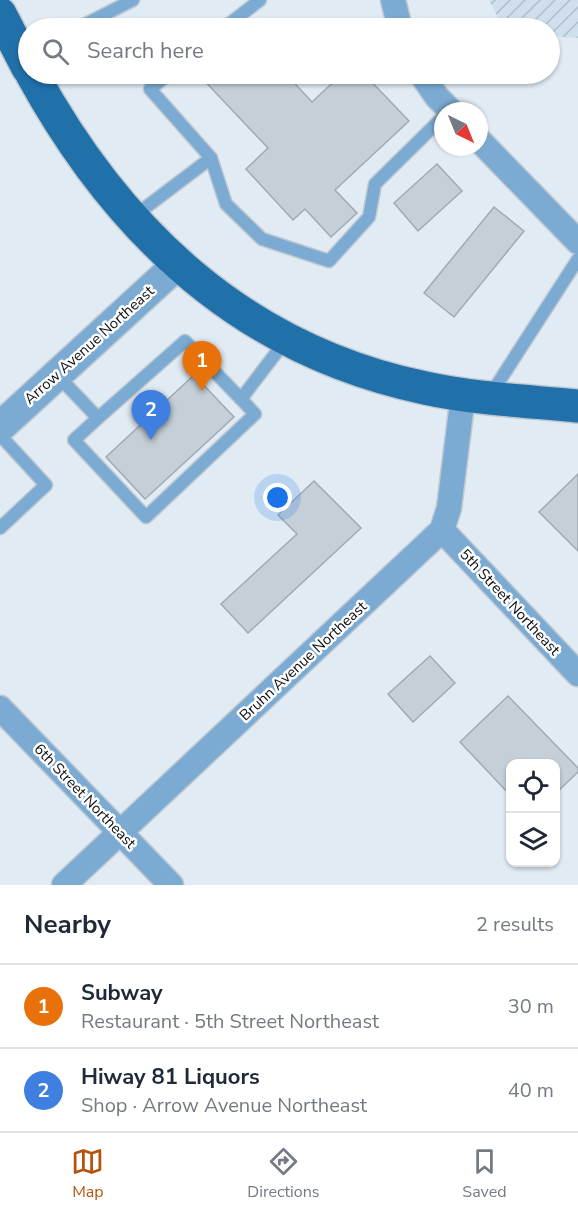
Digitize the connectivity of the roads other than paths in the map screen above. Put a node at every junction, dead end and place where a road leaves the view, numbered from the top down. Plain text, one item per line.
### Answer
1 (133, 0) edge
2 (260, 0) edge
3 (393, 0) edge
4 (0, 14) edge
5 (98, 18) edge
6 (237, 18) edge
7 (398, 18) edge
8 (18, 46) edge
9 (40, 84) edge
10 (155, 84) edge
11 (428, 84) edge
12 (441, 102) edge
13 (434, 126) edge
14 (488, 149) edge
15 (211, 158) junction
16 (132, 217) junction
17 (578, 242) edge
18 (578, 259) edge
19 (178, 264) junction
20 (287, 339) junction
21 (56, 375) junction
22 (476, 397) junction
23 (241, 399) junction
24 (578, 406) edge
25 (98, 418) junction
26 (0, 427) edge
27 (0, 435) edge
28 (0, 528) edge
29 (442, 530) junction
30 (578, 674) edge
31 (0, 708) edge
32 (121, 833) junction
33 (64, 885) edge
34 (171, 885) edge

1 - 5 lane
2 - 6 lane
3 - 7 street
4 - 8 main road
9 - 16 main road
10 - 15 lane
11 - 12 street
13 - 15 lane
14 - 17 street
15 - 16 lane
16 - 19 main road
18 - 22 lane
19 - 20 main road
19 - 21 street, Arrow Avenue Northeast
20 - 22 main road
20 - 23 lane
21 - 25 lane
21 - 26 street, Arrow Avenue Northeast
22 - 24 main road
22 - 29 street
23 - 25 lane
23 - 25 lane
27 - 28 lane
29 - 30 street, 5th Street Northeast
29 - 32 street, Bruhn Avenue Northeast
31 - 32 street, 6th Street Northeast
32 - 33 street, Bruhn Avenue Northeast
32 - 34 street, 6th Street Northeast

